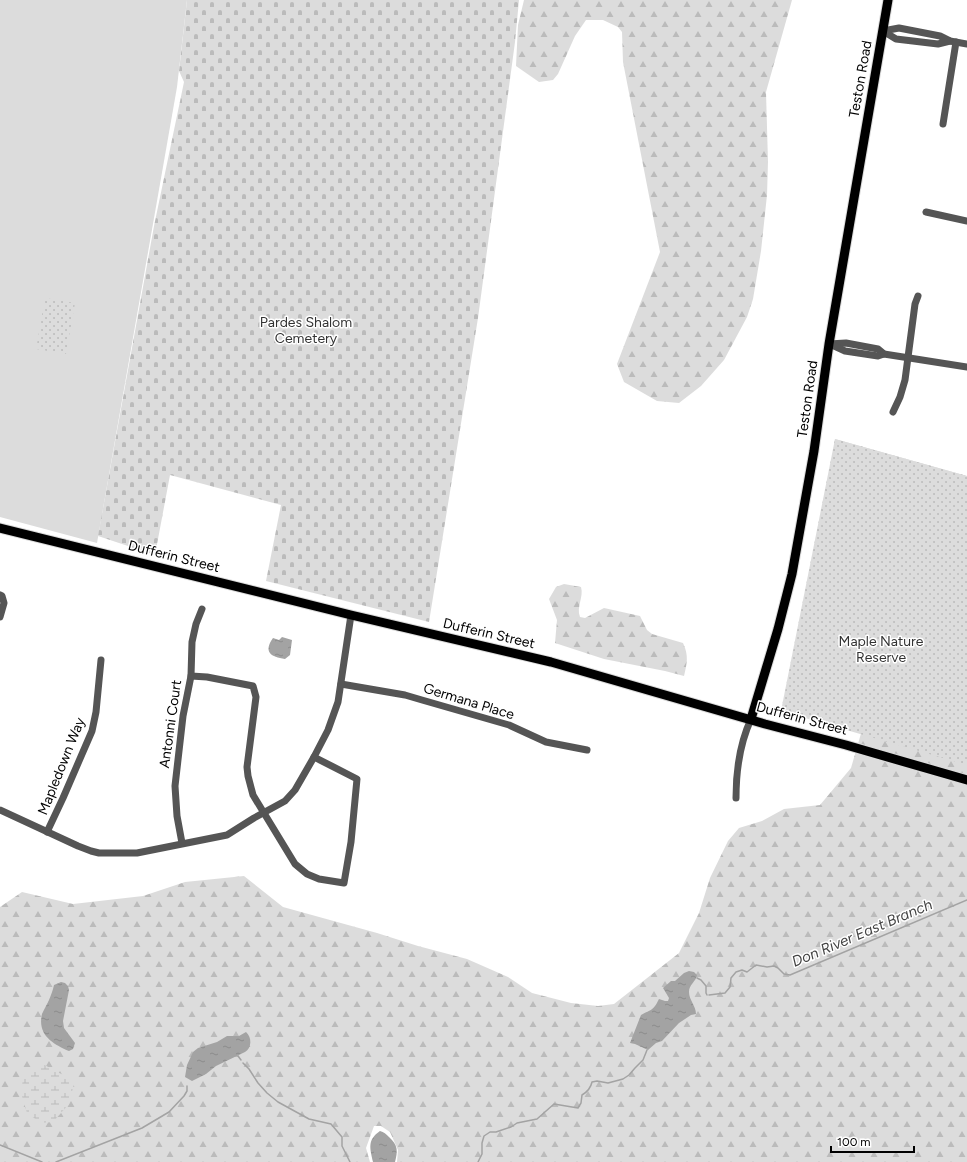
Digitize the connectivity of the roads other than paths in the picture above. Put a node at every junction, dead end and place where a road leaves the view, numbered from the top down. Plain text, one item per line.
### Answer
1 (888, 0) edge
2 (883, 31) junction
3 (953, 42) junction
4 (967, 44) edge
5 (943, 124) dead end
6 (926, 212) dead end
7 (967, 221) edge
8 (918, 296) dead end
9 (830, 344) junction
10 (908, 357) junction
11 (967, 366) edge
12 (893, 412) dead end
13 (0, 528) edge
14 (0, 594) edge
15 (202, 609) dead end
16 (351, 615) junction
17 (0, 617) edge
18 (101, 660) dead end
19 (191, 676) junction
20 (341, 684) junction
21 (751, 719) junction
22 (587, 750) dead end
23 (314, 757) junction
24 (967, 780) edge
25 (736, 798) dead end
26 (0, 810) edge
27 (264, 814) junction
28 (47, 832) junction
29 (182, 843) junction

1 - 2 main road, Teston Road
2 - 3 street
2 - 3 street
2 - 9 main road, Teston Road
3 - 4 street
3 - 5 street
6 - 7 street
8 - 10 street
9 - 10 street
9 - 21 main road, Teston Road
10 - 11 street
10 - 12 street
13 - 16 main road, Dufferin Street
14 - 17 street
15 - 19 street, Antonni Court
16 - 20 street
16 - 21 main road, Dufferin Street
18 - 28 street, Mapledown Way
19 - 27 street
19 - 29 street, Antonni Court
20 - 22 street, Germana Place
20 - 23 street
21 - 24 main road, Dufferin Street
21 - 25 street, Teston Road
23 - 27 street
23 - 27 street
26 - 28 street
27 - 29 street
28 - 29 street

